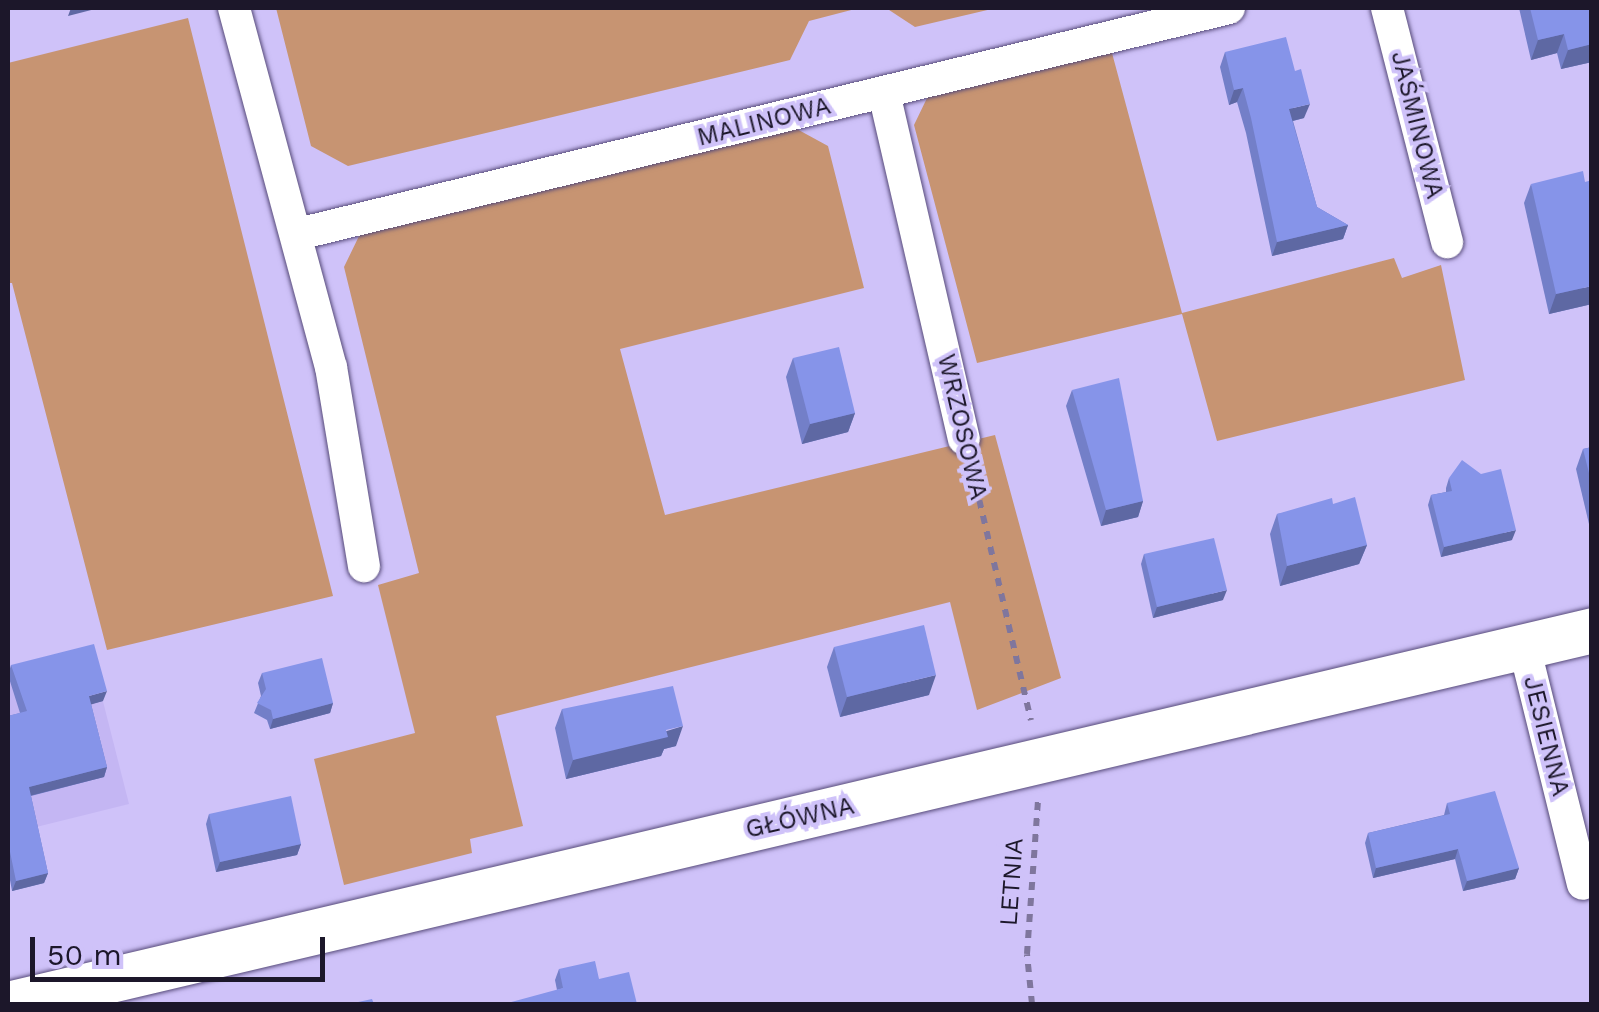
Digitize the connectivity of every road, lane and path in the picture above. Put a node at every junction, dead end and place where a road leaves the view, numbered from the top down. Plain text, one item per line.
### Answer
1 (234, 8) edge
2 (1229, 8) edge
3 (1387, 8) edge
4 (884, 93) junction
5 (298, 234) junction
6 (1447, 242) dead end
7 (964, 439) joint
8 (364, 566) dead end
9 (1592, 630) edge
10 (1524, 646) junction
11 (1040, 761) junction
12 (1583, 884) dead end
13 (8, 1004) edge
14 (1032, 1004) edge

1 - 5 street
2 - 4 street, MALINOWA
3 - 6 street, JAŚMINOWA
4 - 5 street, MALINOWA
4 - 7 street, WRZOSOWA
5 - 8 street
7 - 11 path, WRZOSOWA
9 - 10 street, GŁÓWNA
10 - 11 street, GŁÓWNA
10 - 12 street, JESIENNA
11 - 13 street, GŁÓWNA
11 - 14 path, LETNIA

